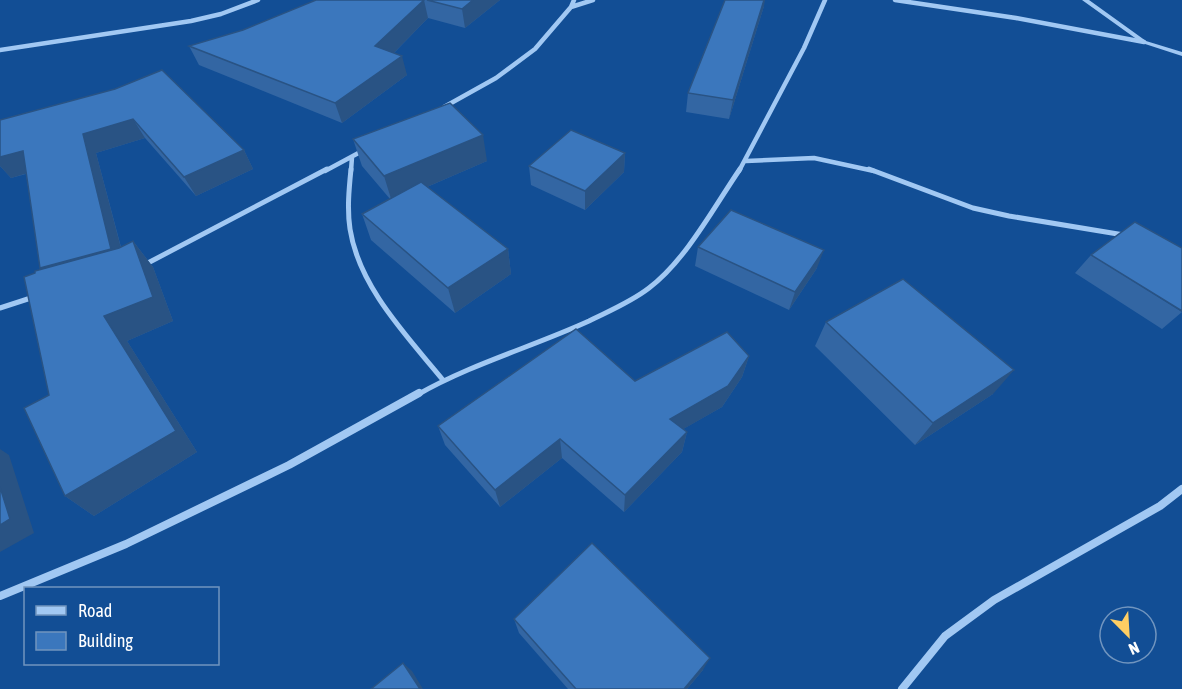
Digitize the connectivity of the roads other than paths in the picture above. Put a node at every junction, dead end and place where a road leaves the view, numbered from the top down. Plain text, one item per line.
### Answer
1 (258, 0) edge
2 (574, 0) edge
3 (593, 0) edge
4 (825, 0) edge
5 (895, 0) edge
6 (1085, 0) edge
7 (571, 7) junction
8 (1144, 42) junction
9 (0, 50) edge
10 (1182, 54) edge
11 (439, 110) edge
12 (369, 147) edge
13 (352, 157) junction
14 (746, 161) junction
15 (1129, 237) edge
16 (138, 268) edge
17 (48, 293) edge
18 (0, 308) edge
19 (443, 380) junction
20 (1182, 489) edge
21 (0, 596) edge
22 (902, 689) edge

1 - 9 street
2 - 7 street
3 - 7 street
4 - 14 street
5 - 8 street
6 - 8 street
7 - 11 street
8 - 10 street
12 - 13 street
13 - 16 street
13 - 19 street
14 - 15 street
14 - 19 street
17 - 18 street
19 - 21 street
20 - 22 street

